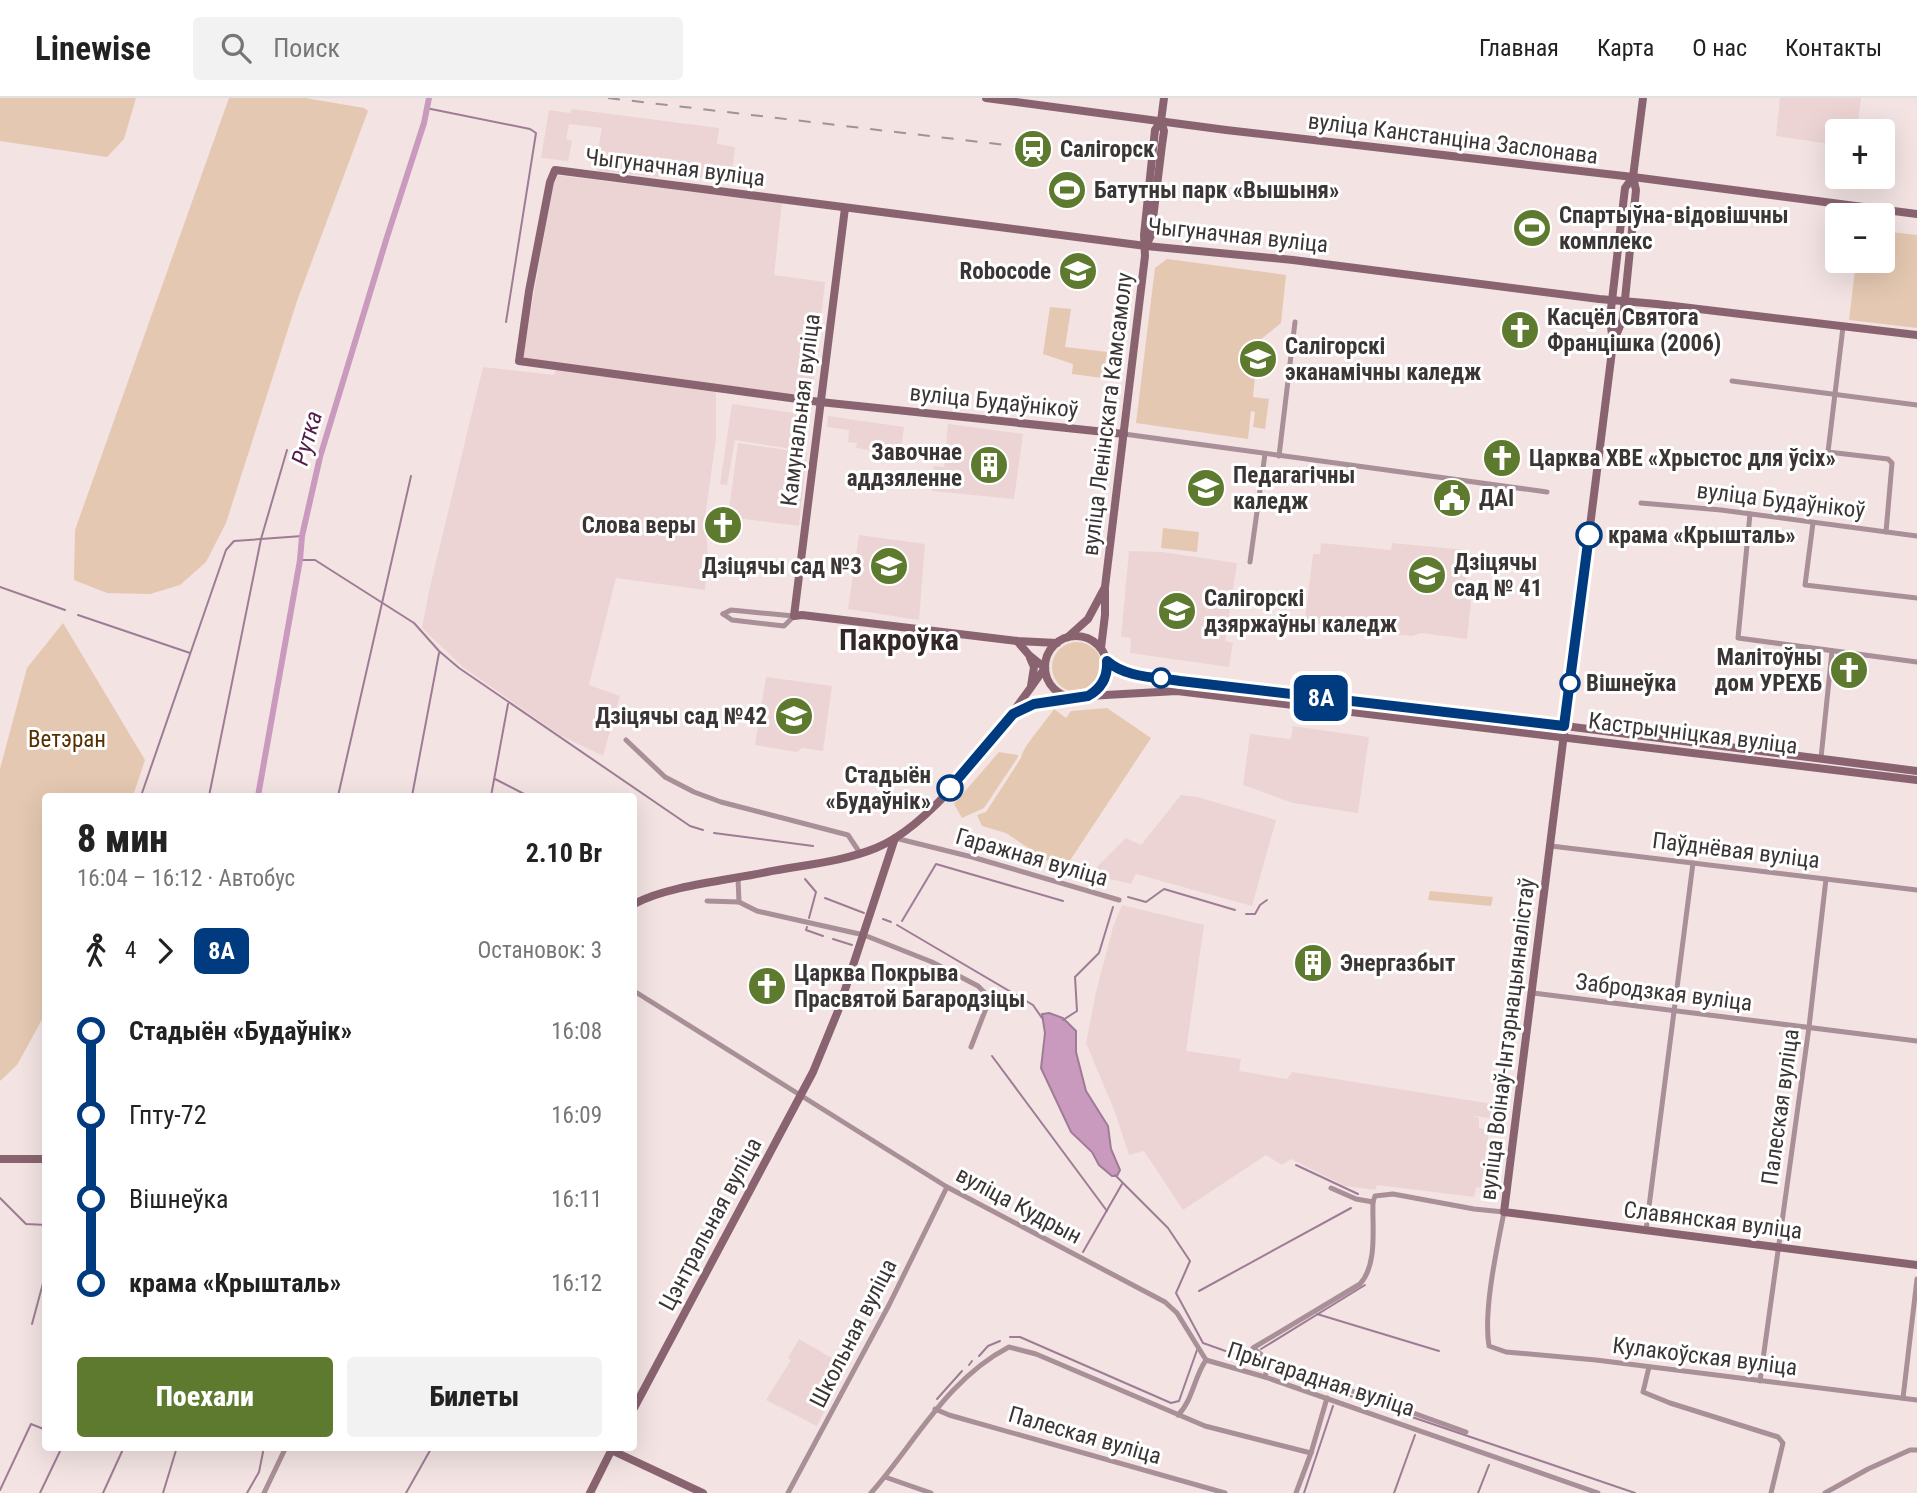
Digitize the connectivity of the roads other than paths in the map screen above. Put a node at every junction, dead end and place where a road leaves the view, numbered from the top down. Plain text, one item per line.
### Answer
1 (986, 98) edge
2 (1164, 98) edge
3 (1643, 98) edge
4 (1161, 121) junction
5 (1633, 177) junction
6 (845, 208) junction
7 (1917, 214) edge
8 (1146, 246) junction
9 (1612, 301) junction
10 (1625, 302) junction
11 (1294, 321) dead end
12 (1843, 327) junction
13 (1917, 335) edge
14 (1613, 343) junction
15 (519, 361) joint
16 (1732, 381) dead end
17 (1835, 395) junction
18 (820, 401) junction
19 (1917, 405) edge
20 (1124, 435) junction
21 (1265, 454) junction
22 (1279, 456) junction
23 (1547, 492) dead end
24 (1641, 503) dead end
25 (1750, 514) junction
26 (1813, 523) junction
27 (1886, 532) junction
28 (1917, 536) edge
29 (1250, 562) dead end
30 (1105, 587) junction
31 (1917, 598) edge
32 (794, 616) junction
33 (1068, 637) junction
34 (1017, 641) junction
35 (1057, 642) junction
36 (1101, 648) junction
37 (1832, 651) junction
38 (1029, 655) junction
39 (1107, 661) junction
40 (1917, 662) edge
41 (1045, 668) junction
42 (1030, 688) junction
43 (1083, 697) junction
44 (1013, 714) junction
45 (1564, 726) junction
46 (1563, 737) junction
47 (626, 740) dead end
48 (1821, 758) junction
49 (1917, 771) edge
50 (1917, 780) edge
51 (895, 838) junction
52 (1551, 846) junction
53 (860, 853) junction
54 (1693, 863) junction
55 (738, 878) junction
56 (1826, 879) junction
57 (1917, 890) edge
58 (1119, 900) dead end
59 (707, 901) dead end
60 (637, 902) edge
61 (740, 902) junction
62 (864, 935) junction
63 (1532, 993) junction
64 (637, 994) edge
65 (1674, 1012) junction
66 (1809, 1027) junction
67 (1917, 1041) edge
68 (971, 1047) dead end
69 (800, 1096) junction
70 (0, 1159) edge
71 (42, 1159) edge
72 (947, 1187) junction
73 (1331, 1188) dead end
74 (1373, 1202) junction
75 (1504, 1212) junction
76 (1646, 1230) junction
77 (1779, 1248) junction
78 (1917, 1265) edge
79 (1917, 1279) edge
80 (1489, 1346) joint
81 (1206, 1360) junction
82 (1269, 1361) junction
83 (1649, 1369) junction
84 (1265, 1377) junction
85 (1760, 1381) junction
86 (1327, 1398) junction
87 (1903, 1398) junction
88 (1917, 1400) edge
89 (637, 1402) edge
90 (936, 1409) junction
91 (1178, 1415) junction
92 (1466, 1432) dead end
93 (1917, 1450) edge
94 (284, 1451) edge
95 (609, 1451) edge
96 (616, 1451) edge
97 (1311, 1453) junction
98 (885, 1477) junction
99 (264, 1493) edge
100 (590, 1493) edge
101 (703, 1493) edge
102 (788, 1493) edge
103 (872, 1493) edge
104 (931, 1493) edge
105 (1225, 1493) edge
106 (1296, 1493) edge
107 (1598, 1493) edge
108 (1772, 1493) edge
109 (1825, 1493) edge

1 - 4 main road, вуліца Канстанціна Заслонава
2 - 4 main road, вуліца Ленінскага Камсамолу
3 - 5 main road
4 - 5 main road, вуліца Канстанціна Заслонава
4 - 8 main road, вуліца Ленінскага Камсамолу
5 - 7 main road, вуліца Канстанціна Заслонава
5 - 9 main road
5 - 10 main road
6 - 8 main road, Чыгуначная вуліца
6 - 15 main road, Чыгуначная вуліца
6 - 18 main road, Камунальная вуліца
8 - 9 main road, Чыгуначная вуліца
8 - 20 main road, вуліца Ленінскага Камсамолу
9 - 10 main road, Чыгуначная вуліца
9 - 14 main road
10 - 12 main road, Чыгуначная вуліца
10 - 14 main road
11 - 22 street
12 - 13 main road, Чыгуначная вуліца
12 - 17 street
14 - 45 main road, вуліца Воінаў-Інтэрнацыяналістаў
15 - 18 main road, вуліца Будаўнікоў
16 - 17 street
17 - 19 street
17 - 27 street
18 - 20 main road, вуліца Будаўнікоў
18 - 32 main road, Камунальная вуліца
20 - 21 street, вуліца Будаўнікоў
20 - 30 main road, вуліца Ленінскага Камсамолу
21 - 22 street, вуліца Будаўнікоў
21 - 29 street
22 - 23 street, вуліца Будаўнікоў
24 - 25 street, вуліца Будаўнікоў
25 - 26 street, вуліца Будаўнікоў
25 - 37 street
26 - 27 street, вуліца Будаўнікоў
26 - 31 street
27 - 28 street, вуліца Будаўнікоў
30 - 33 main road, вуліца Ленінскага Камсамолу
30 - 36 main road, вуліца Ленінскага Камсамолу
32 - 32 street
32 - 34 main road
33 - 35 main road
33 - 36 main road
34 - 35 main road
34 - 38 main road
35 - 41 main road
36 - 39 main road
37 - 40 street
37 - 48 street
38 - 41 main road
38 - 42 main road
39 - 43 main road
39 - 45 main road, Кастрычніцкая вуліца
41 - 42 main road
41 - 43 main road
42 - 44 main road
43 - 44 main road, Кастрычніцкая вуліца
43 - 46 main road, Кастрычніцкая вуліца
44 - 51 main road
45 - 46 main road, вуліца Воінаў-Інтэрнацыяналістаў
45 - 48 main road, Кастрычніцкая вуліца
46 - 50 main road, Кастрычніцкая вуліца
46 - 52 main road, вуліца Воінаў-Інтэрнацыяналістаў
47 - 53 street
48 - 49 main road, Кастрычніцкая вуліца
51 - 53 main road
51 - 58 street, Гаражная вуліца
51 - 62 main road, Цэнтральная вуліца
52 - 54 street, Паўднёвая вуліца
52 - 63 main road, вуліца Воінаў-Інтэрнацыяналістаў
53 - 55 main road
54 - 56 street, Паўднёвая вуліца
54 - 65 street
55 - 60 main road
55 - 61 street
56 - 57 street, Паўднёвая вуліца
56 - 66 street, Палеская вуліца
59 - 61 street
61 - 62 street
62 - 68 street
62 - 69 main road, Цэнтральная вуліца
63 - 65 street, Забродзкая вуліца
63 - 75 main road, вуліца Воінаў-Інтэрнацыяналістаў
64 - 69 street
65 - 66 street, Забродзкая вуліца
65 - 76 street
66 - 67 street, Забродзкая вуліца
66 - 77 street, Палеская вуліца
69 - 72 street, вуліца Кудрын
69 - 89 main road, Цэнтральная вуліца
70 - 71 main road
72 - 81 street, вуліца Кудрын
72 - 102 street, Школьная вуліца
73 - 74 street
74 - 75 street
74 - 82 street
75 - 76 main road, Славянская вуліца
75 - 80 street, вуліца Воінаў-Інтэрнацыяналістаў
76 - 77 main road, Славянская вуліца
77 - 78 main road, Славянская вуліца
77 - 85 street, Палеская вуліца
79 - 87 street
80 - 83 street, Кулакоўская вуліца
81 - 84 street, Прыгарадная вуліца
81 - 91 street, Прыгарадная вуліца
82 - 84 street
82 - 92 street
83 - 85 street, Кулакоўская вуліца
83 - 108 street
84 - 86 street, Прыгарадная вуліца
85 - 87 street, Кулакоўская вуліца
86 - 97 street
86 - 107 street, Прыгарадная вуліца
87 - 88 street, Кулакоўская вуліца
90 - 91 street
90 - 98 street
90 - 105 street, Палеская вуліца
91 - 97 street
93 - 109 street
94 - 99 street
95 - 100 main road
96 - 101 main road
97 - 106 street
98 - 103 street
98 - 104 street

